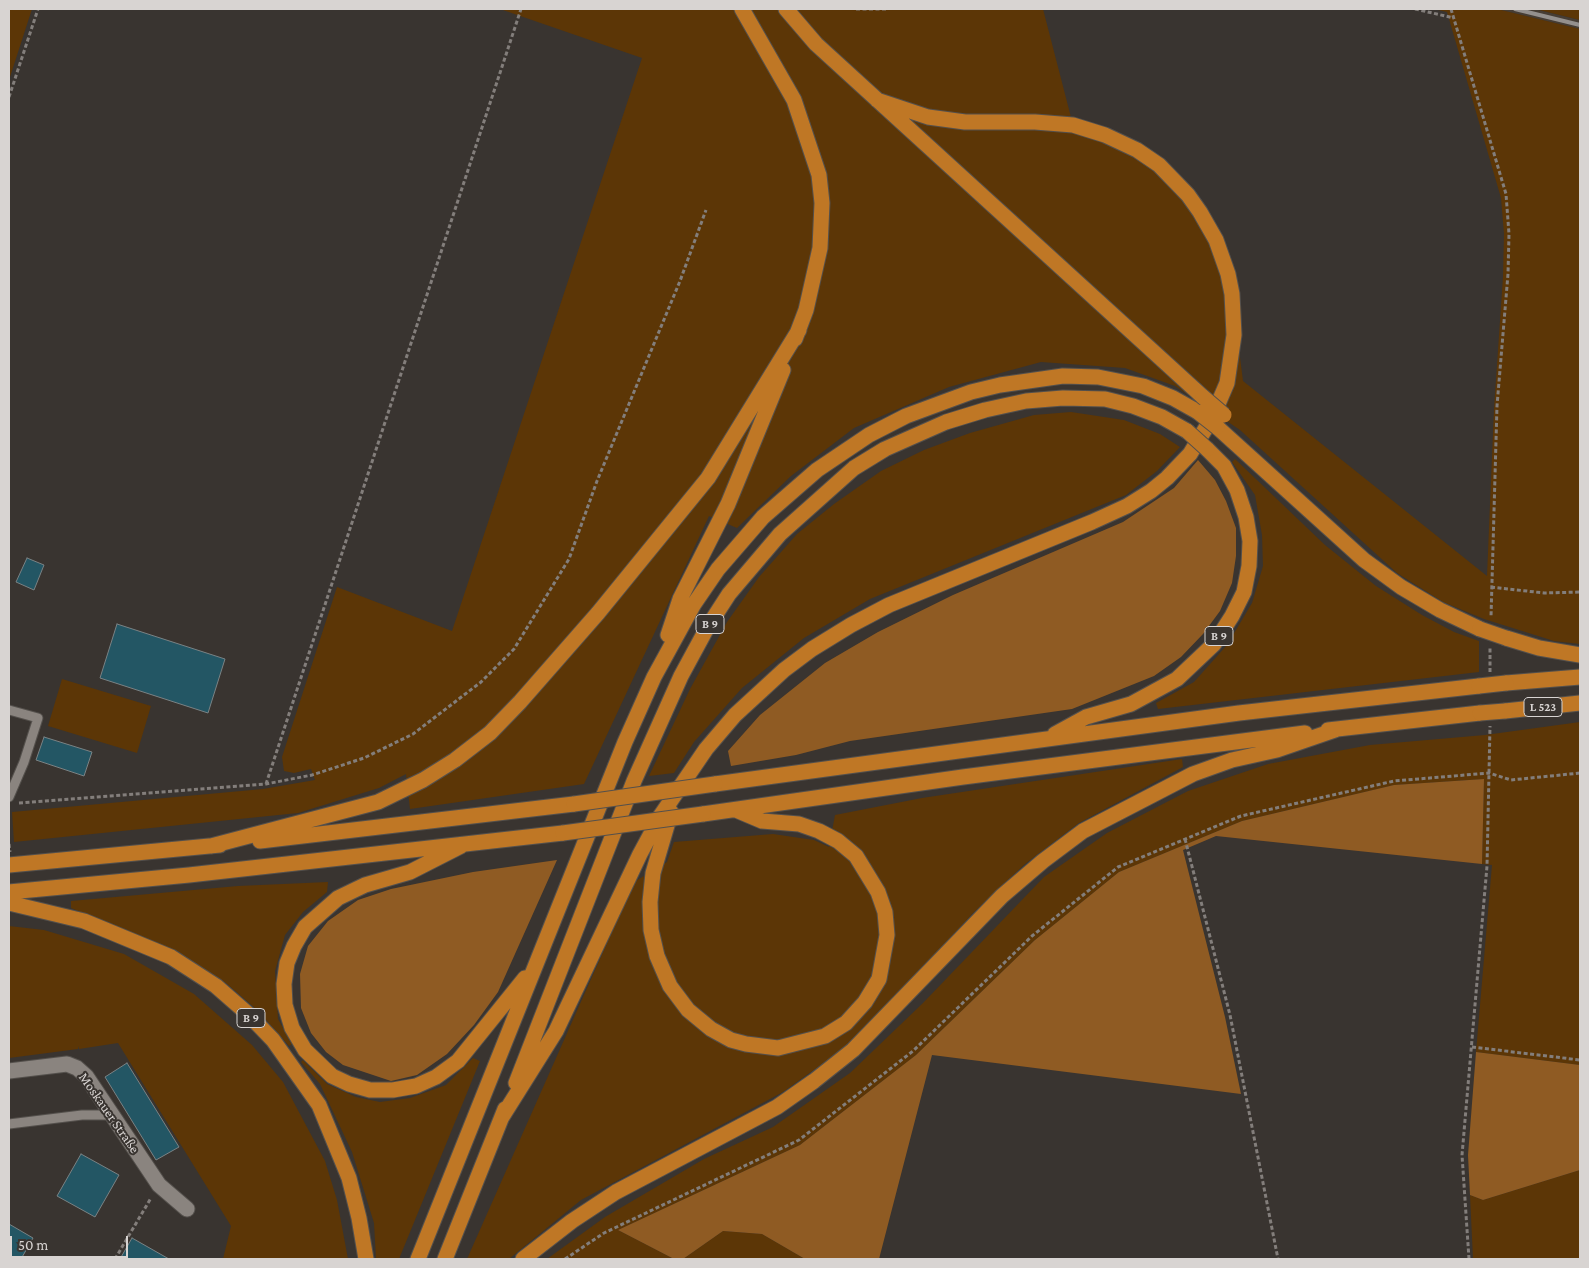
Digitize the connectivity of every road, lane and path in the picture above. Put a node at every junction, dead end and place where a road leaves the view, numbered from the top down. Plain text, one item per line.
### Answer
1 (38, 9) edge
2 (521, 9) edge
3 (742, 9) edge
4 (786, 9) edge
5 (856, 9) edge
6 (886, 9) edge
7 (1415, 9) edge
8 (1451, 9) edge
9 (1454, 18) junction
10 (9, 97) edge
11 (877, 100) junction
12 (706, 210) dead end
13 (799, 330) junction
14 (1221, 421) junction
15 (1491, 587) junction
16 (1580, 592) edge
17 (1485, 628) junction
18 (1490, 646) dead end
19 (1580, 655) edge
20 (654, 677) junction
21 (1580, 677) edge
22 (1485, 681) junction
23 (1580, 703) edge
24 (9, 710) edge
25 (1485, 719) junction
26 (1338, 729) junction
27 (1045, 739) junction
28 (1489, 773) junction
29 (1580, 773) edge
30 (681, 783) junction
31 (266, 784) junction
32 (9, 797) edge
33 (9, 803) edge
34 (735, 809) junction
35 (1185, 839) junction
36 (211, 846) junction
37 (461, 846) junction
38 (9, 865) edge
39 (9, 892) edge
40 (9, 903) edge
41 (534, 968) junction
42 (1472, 1047) junction
43 (1580, 1060) edge
44 (9, 1071) edge
45 (113, 1116) junction
46 (502, 1117) junction
47 (9, 1124) edge
48 (159, 1185) junction
49 (187, 1209) dead end
50 (115, 1259) edge
51 (366, 1259) edge
52 (418, 1259) edge
53 (445, 1259) edge
54 (523, 1259) edge
55 (565, 1259) edge
56 (1278, 1259) edge
57 (1469, 1259) edge

1 - 10 path
2 - 31 path
3 - 13 highway
4 - 11 highway
5 - 6 path
7 - 9 path
8 - 9 path
9 - 15 path
11 - 14 highway, bridge
11 - 30 highway
12 - 31 path
13 - 20 highway
13 - 36 highway
14 - 17 highway
14 - 20 highway, bridge
15 - 16 path
15 - 17 path
17 - 19 highway, bridge
18 - 22 path
20 - 41 highway
21 - 22 highway, bridge
22 - 27 highway
23 - 25 highway, L 523, bridge
24 - 32 lane
25 - 26 highway
25 - 28 path
26 - 34 highway
26 - 54 highway
27 - 36 highway, B 9, bridge
27 - 46 highway, B 9, bridge
28 - 29 path
28 - 35 path
28 - 42 path
30 - 34 highway
30 - 46 highway
31 - 33 path
34 - 37 highway, bridge
35 - 55 path
35 - 56 path
36 - 38 highway, B 9
37 - 39 highway
37 - 41 highway
40 - 51 highway, B 9
41 - 52 highway
42 - 43 path
42 - 57 path
44 - 45 street, Moskauer Straße
45 - 47 lane
45 - 48 street, Moskauer Straße
46 - 53 highway, B 9
48 - 49 street, Moskauer Straße
48 - 50 path

